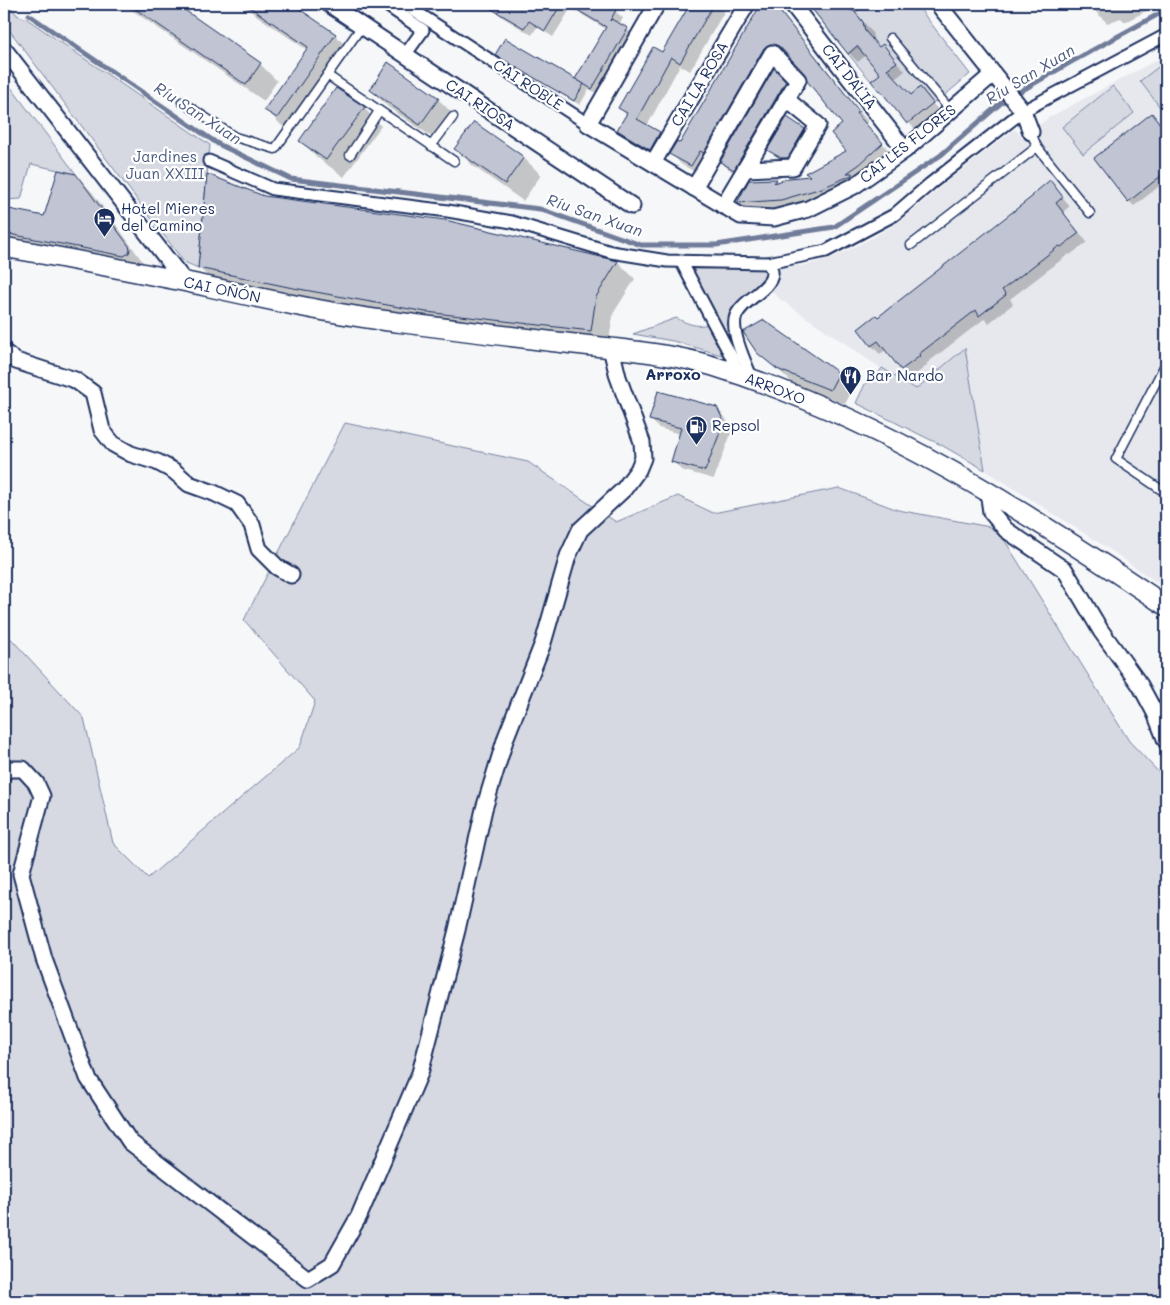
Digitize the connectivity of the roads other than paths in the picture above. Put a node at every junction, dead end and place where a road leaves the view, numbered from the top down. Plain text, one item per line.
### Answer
1 (329, 4) edge
2 (385, 4) edge
3 (393, 4) edge
4 (748, 4) edge
5 (792, 4) edge
6 (938, 4) edge
7 (405, 5) edge
8 (652, 5) edge
9 (362, 26) junction
10 (1166, 35) edge
11 (890, 38) dead end
12 (4, 49) edge
13 (405, 55) junction
14 (993, 74) junction
15 (327, 75) junction
16 (786, 99) junction
17 (182, 102) dead end
18 (951, 110) junction
19 (379, 111) junction
20 (1023, 111) junction
21 (453, 117) dead end
22 (588, 124) junction
23 (1031, 132) joint
24 (431, 146) junction
25 (1037, 147) junction
26 (905, 150) junction
27 (350, 155) dead end
28 (209, 161) dead end
29 (454, 161) dead end
30 (653, 163) junction
31 (745, 170) junction
32 (691, 186) junction
33 (632, 206) dead end
34 (723, 206) junction
35 (1090, 213) dead end
36 (910, 245) dead end
37 (4, 247) edge
38 (681, 261) junction
39 (768, 263) junction
40 (185, 282) junction
41 (441, 328) joint
42 (611, 348) junction
43 (4, 352) edge
44 (1166, 363) edge
45 (745, 377) junction
46 (988, 491) junction
47 (1166, 493) edge
48 (291, 575) dead end
49 (1166, 606) edge
50 (1166, 742) edge
51 (4, 773) edge

1 - 9 street, CAI RIOSA
2 - 13 street
3 - 7 street
4 - 30 street, CAI LA ROSA
5 - 26 street, CAI DALIA
6 - 14 street
7 - 22 street, CAI ROBLE
8 - 22 street
9 - 13 street, CAI RIOSA
9 - 15 lane
10 - 20 street
11 - 18 lane
12 - 40 street
13 - 33 street, CAI RIOSA
14 - 18 street, CAI LES FLORES
14 - 20 street
15 - 17 lane
15 - 19 lane
16 - 31 street
16 - 31 street
16 - 32 street
18 - 26 street, CAI LES FLORES
19 - 24 lane
19 - 27 lane
20 - 23 street
20 - 39 street
21 - 24 lane
22 - 30 street, CAI ROBLE
23 - 25 lane
24 - 29 lane
25 - 35 lane
25 - 36 lane
26 - 34 street, CAI LES FLORES
28 - 38 street
30 - 32 street, CAI LES FLORES
31 - 34 street
32 - 34 street, CAI LES FLORES
37 - 40 street, CAI OÑÓN
38 - 39 street
38 - 45 street
39 - 45 street
40 - 41 street, CAI OÑÓN
41 - 42 street, ARROXO
42 - 45 street, ARROXO
42 - 51 street
43 - 48 street
44 - 47 lane
45 - 46 street, ARROXO
46 - 49 street, ARROXO
46 - 50 street

